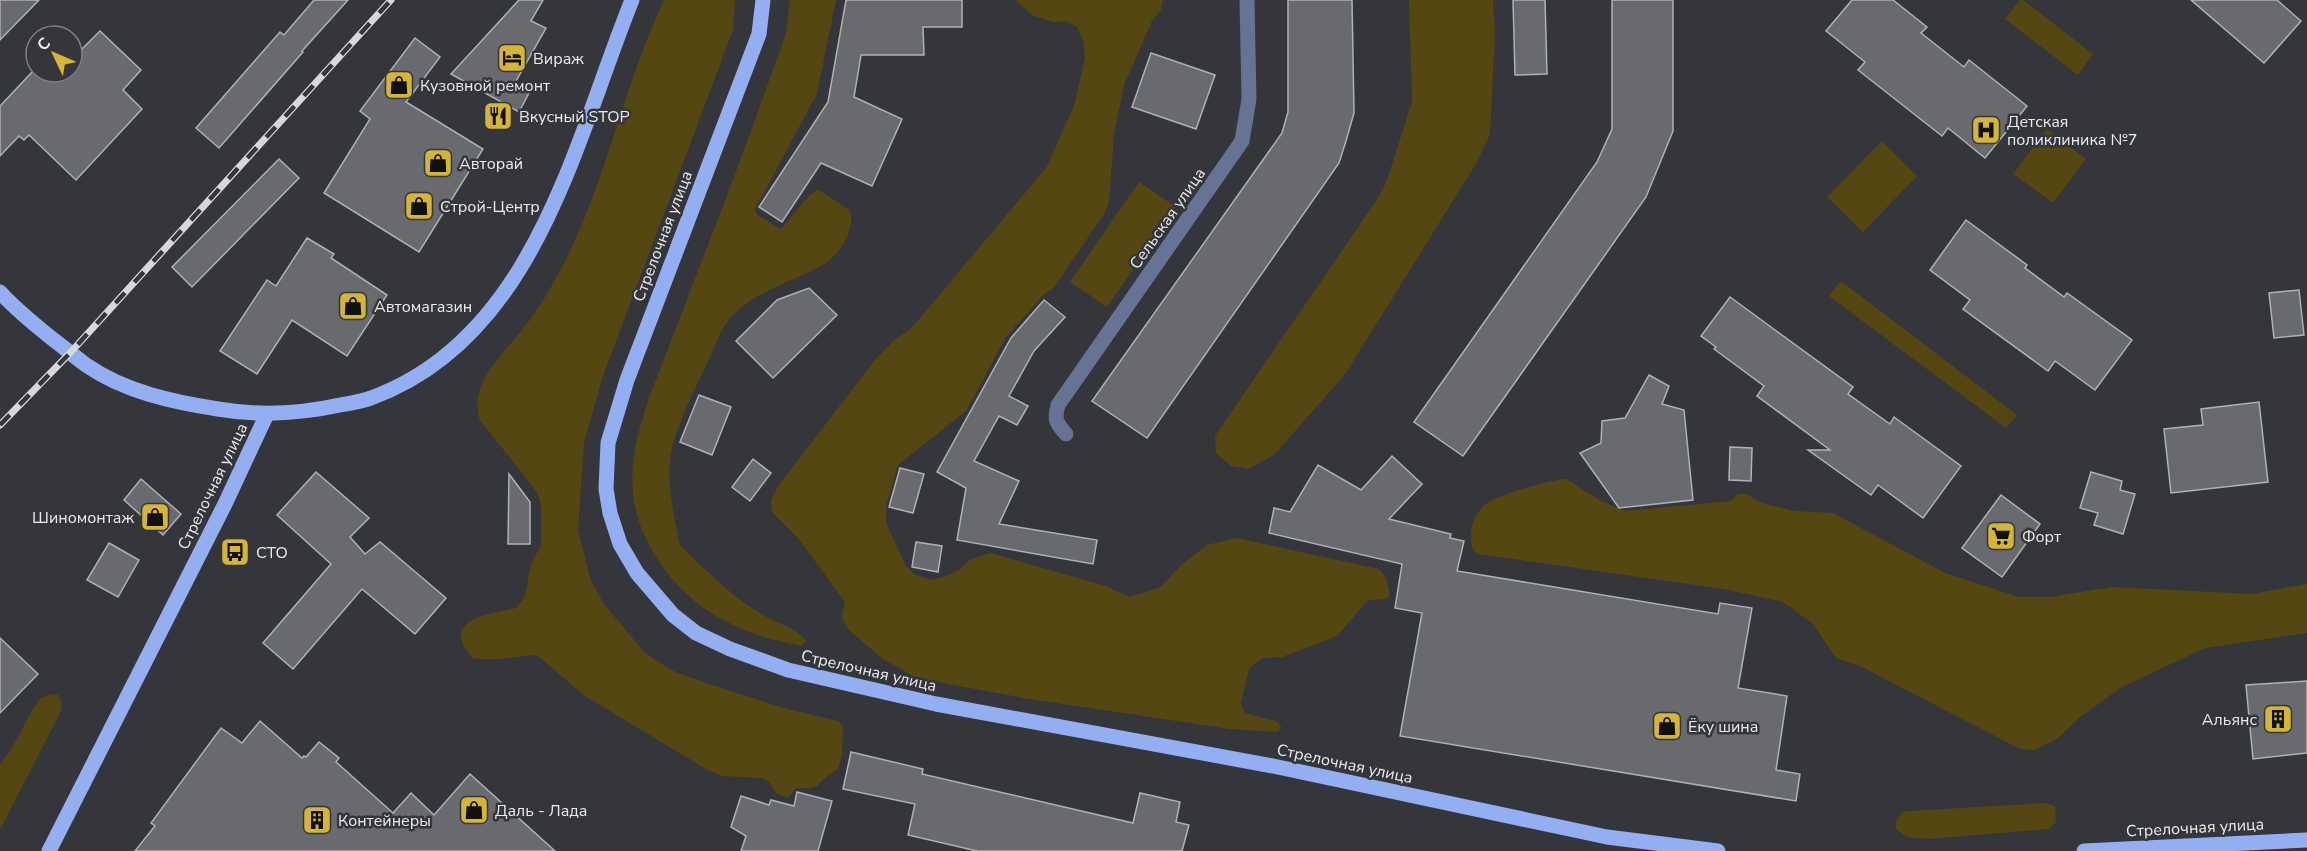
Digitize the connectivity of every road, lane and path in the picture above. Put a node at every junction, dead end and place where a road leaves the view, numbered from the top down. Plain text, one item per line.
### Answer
1 (632, 0) edge
2 (763, 0) edge
3 (1247, 0) edge
4 (0, 292) edge
5 (267, 414) junction
6 (1065, 434) dead end
7 (2307, 840) edge
8 (49, 851) edge
9 (1718, 851) edge
10 (2084, 851) edge

1 - 5 main road, Стрелочная улица
2 - 9 main road, Стрелочная улица
3 - 6 street, Сельская улица
4 - 5 main road
5 - 8 main road, Стрелочная улица
7 - 10 main road, Стрелочная улица

